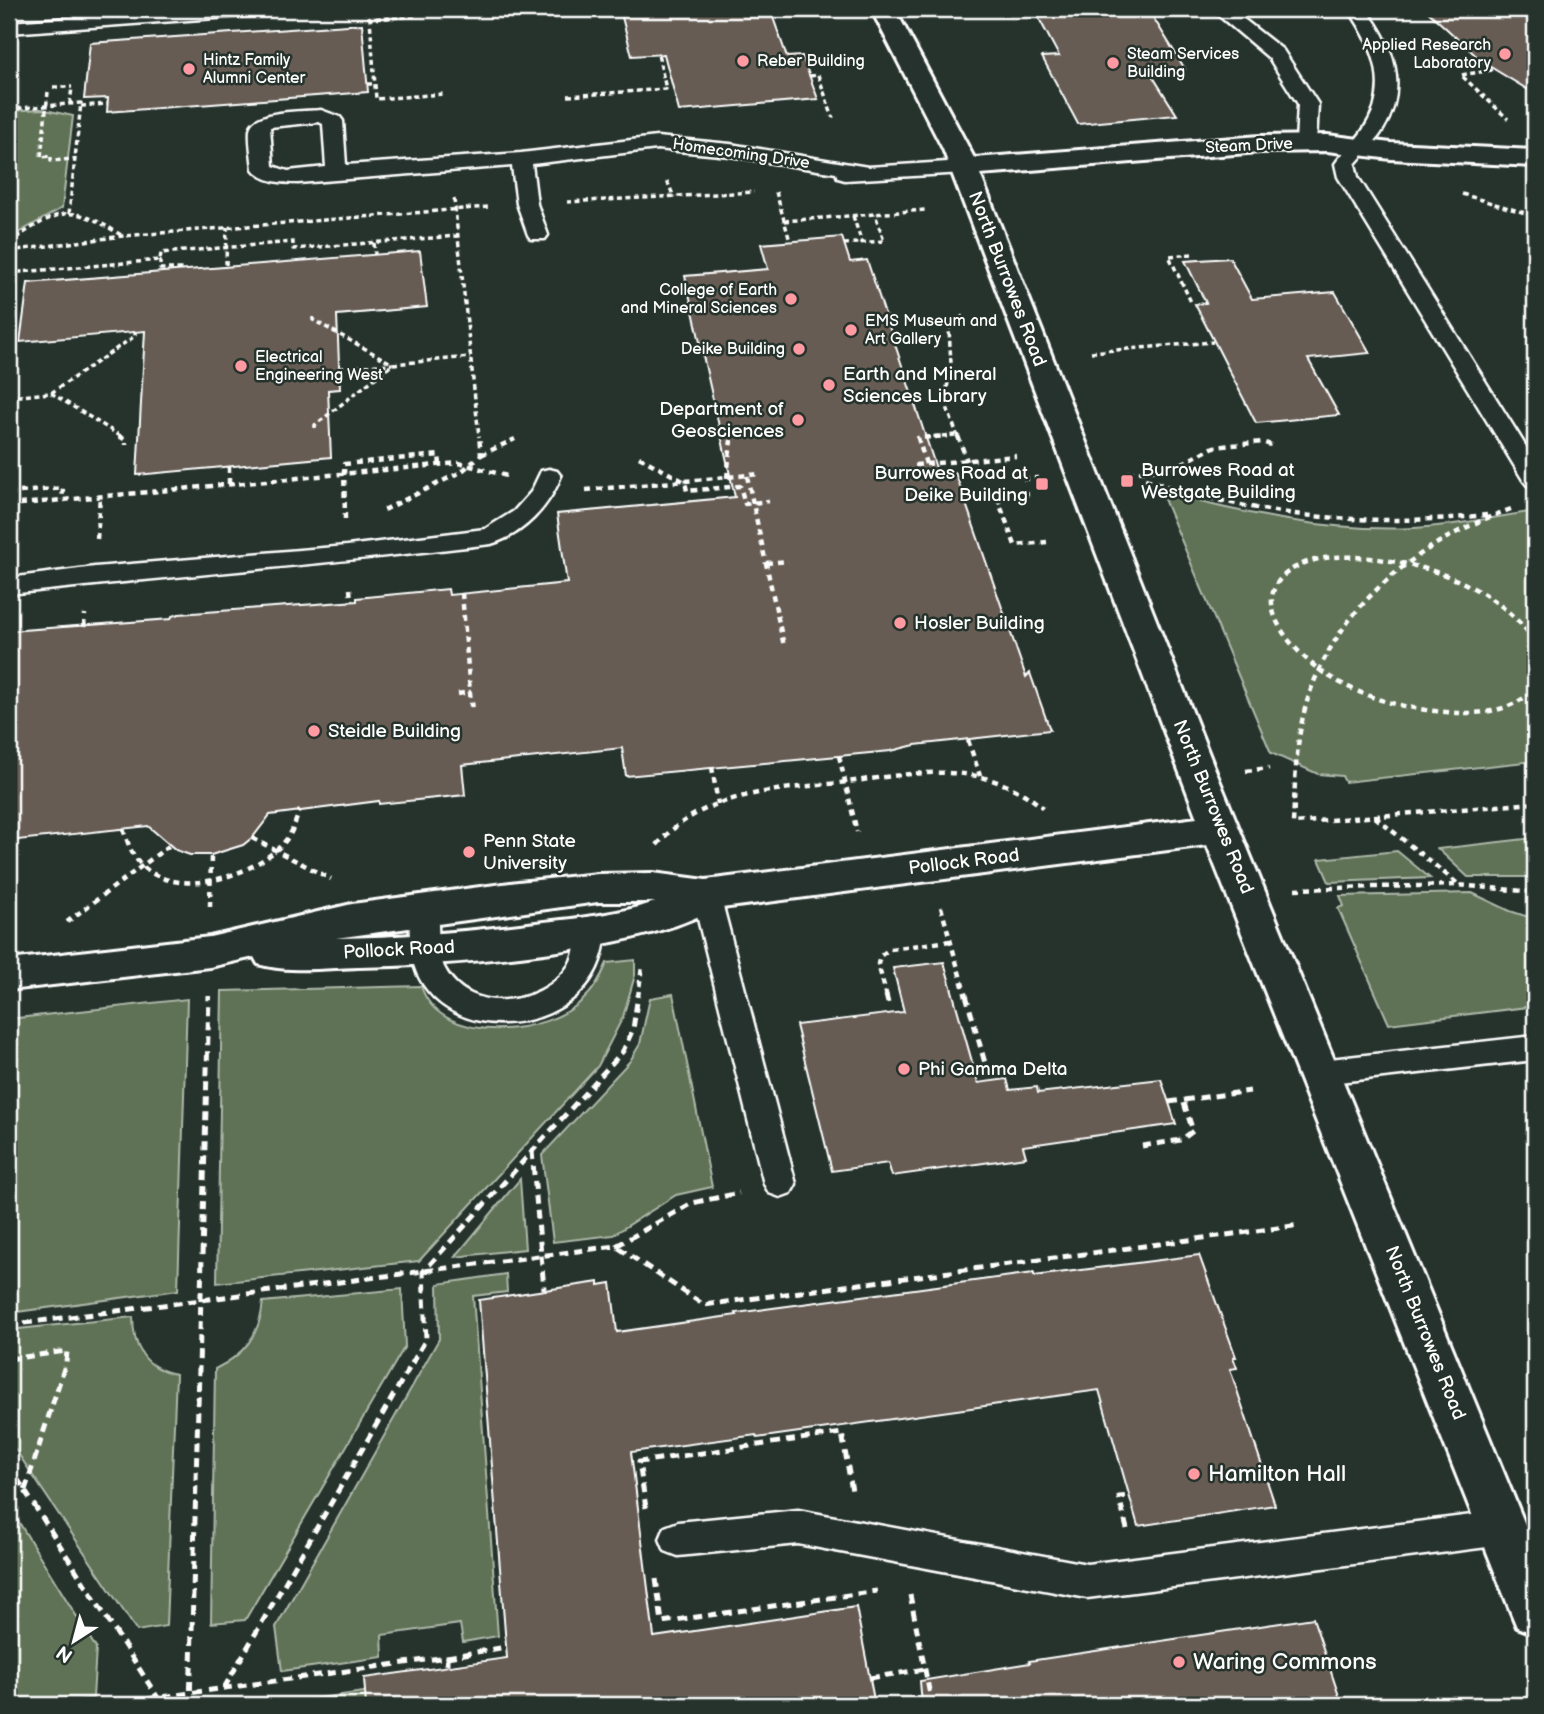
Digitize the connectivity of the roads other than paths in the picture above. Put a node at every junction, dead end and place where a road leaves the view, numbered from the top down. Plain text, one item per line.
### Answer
1 (271, 9) edge
2 (883, 9) edge
3 (1220, 9) edge
4 (1357, 9) edge
5 (9, 28) edge
6 (1306, 143) junction
7 (1360, 146) junction
8 (1535, 158) edge
9 (521, 159) junction
10 (964, 167) junction
11 (336, 172) dead end
12 (538, 235) dead end
13 (549, 476) dead end
14 (1535, 480) edge
15 (9, 586) edge
16 (1222, 829) junction
17 (706, 895) junction
18 (423, 910) junction
19 (592, 931) junction
20 (427, 951) junction
21 (209, 952) junction
22 (9, 975) edge
23 (1535, 1048) edge
24 (1321, 1072) junction
25 (780, 1184) road end
26 (1503, 1528) junction
27 (678, 1539) dead end
28 (1535, 1609) edge

1 - 5 lane
2 - 10 street, North Burrowes Road
3 - 6 lane
4 - 7 lane
6 - 7 street, Steam Drive
6 - 10 street, Steam Drive
7 - 8 street, Steam Drive
7 - 14 lane
9 - 10 lane, Homecoming Drive
9 - 11 lane, Homecoming Drive
9 - 12 lane
10 - 16 street, North Burrowes Road
13 - 15 lane
16 - 17 street, Pollock Road
16 - 24 street, North Burrowes Road
17 - 18 street, Pollock Road
17 - 19 street, Pollock Road
17 - 25 lane
18 - 20 lane
18 - 21 street, Pollock Road
19 - 20 street, Pollock Road
19 - 20 lane
20 - 21 street, Pollock Road
21 - 22 street, Pollock Road
23 - 24 lane
24 - 26 street, North Burrowes Road
26 - 27 lane
26 - 28 street, North Burrowes Road

